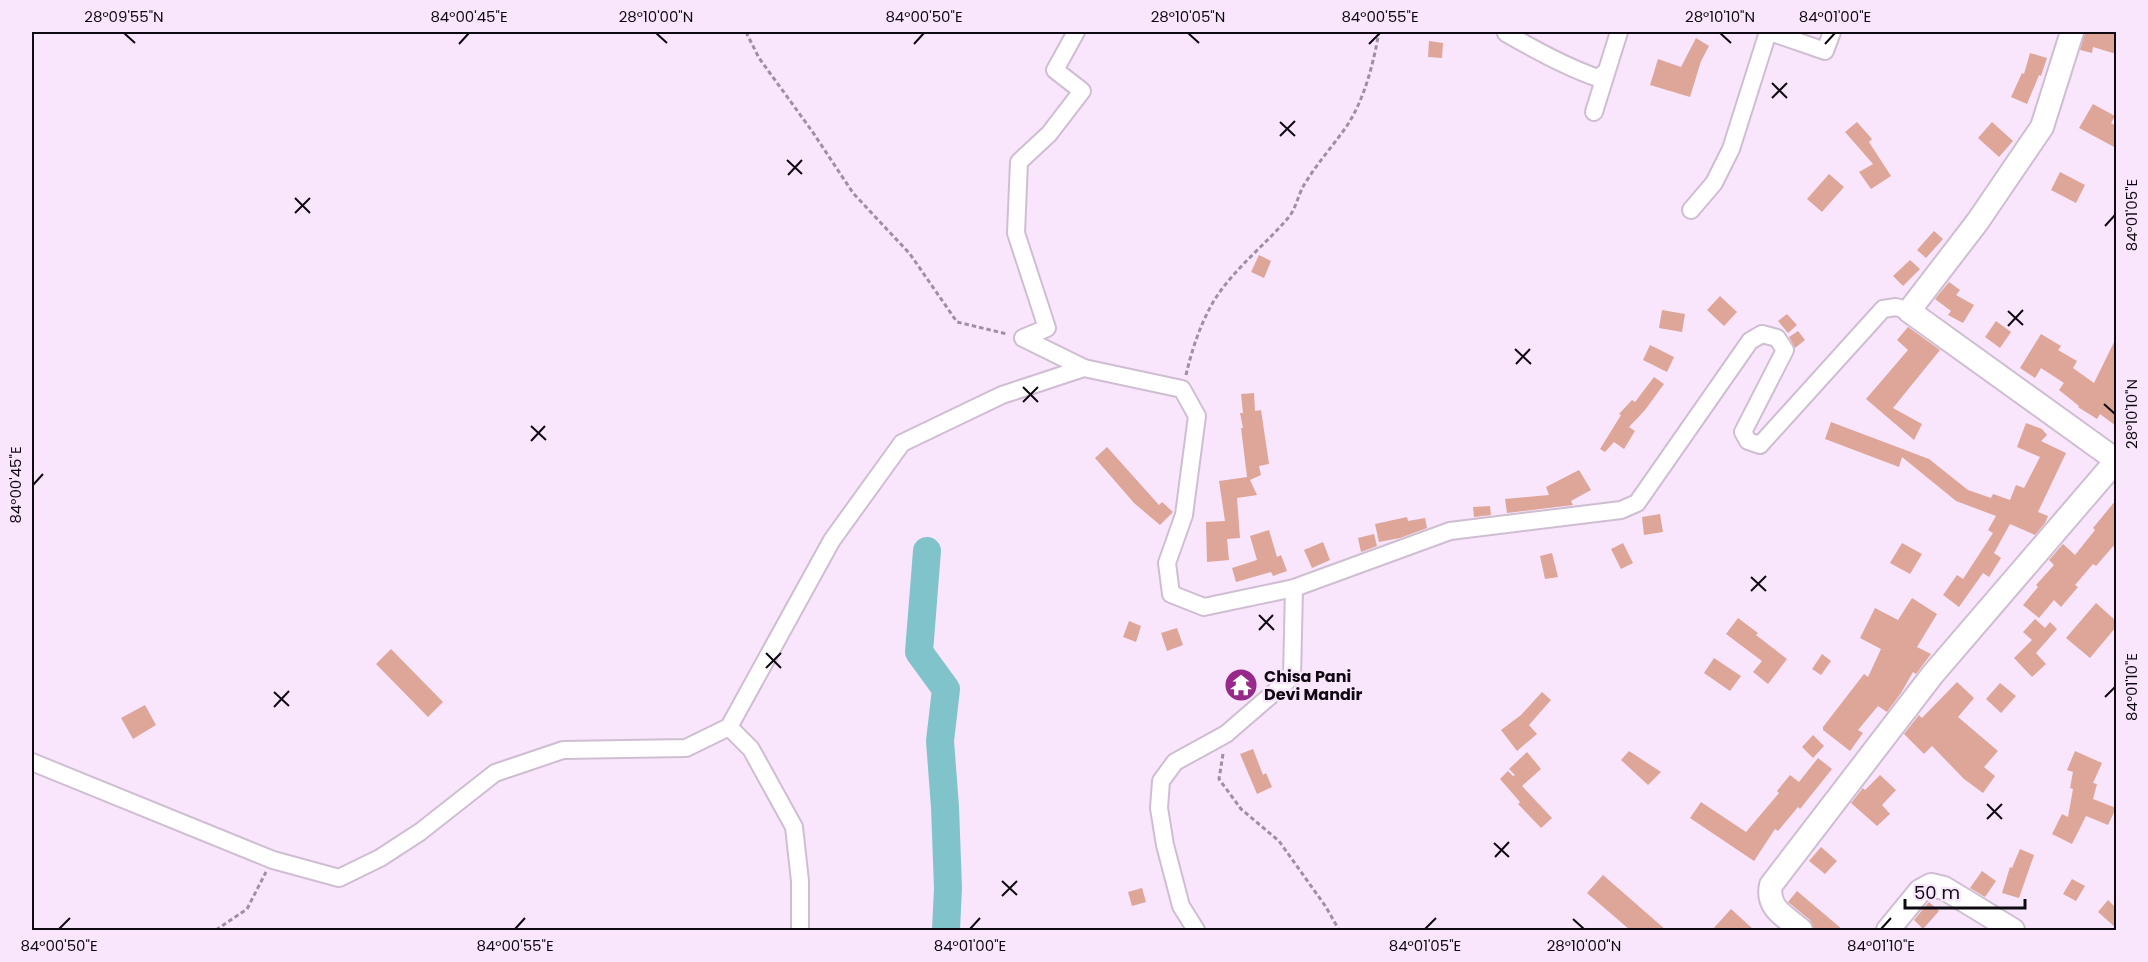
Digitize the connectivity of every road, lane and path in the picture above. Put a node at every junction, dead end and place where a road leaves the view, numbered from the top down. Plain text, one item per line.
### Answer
1 (746, 32) edge
2 (1076, 32) edge
3 (1379, 32) edge
4 (1506, 32) edge
5 (1619, 32) edge
6 (1769, 32) edge
7 (1832, 32) edge
8 (2073, 32) edge
9 (1606, 72) junction
10 (1594, 112) dead end
11 (1691, 210) dead end
12 (1909, 311) junction
13 (1023, 338) junction
14 (1084, 368) junction
15 (1182, 389) junction
16 (2116, 460) edge
17 (1294, 588) junction
18 (729, 727) junction
19 (1226, 734) junction
20 (32, 762) edge
21 (273, 860) junction
22 (216, 930) edge
23 (800, 930) edge
24 (1196, 930) edge
25 (1339, 930) edge
26 (1801, 930) edge
27 (1887, 930) edge
28 (2013, 930) edge

1 - 13 path
2 - 13 street
3 - 15 path
4 - 9 street
5 - 9 street
6 - 7 street
6 - 11 street
8 - 12 street
9 - 10 street
12 - 16 street
12 - 17 street
13 - 14 street
14 - 15 street
14 - 18 street
15 - 17 street
16 - 26 street
17 - 19 street
18 - 21 street
18 - 23 street
19 - 24 street
19 - 25 path
20 - 21 street
21 - 22 path
27 - 28 street

